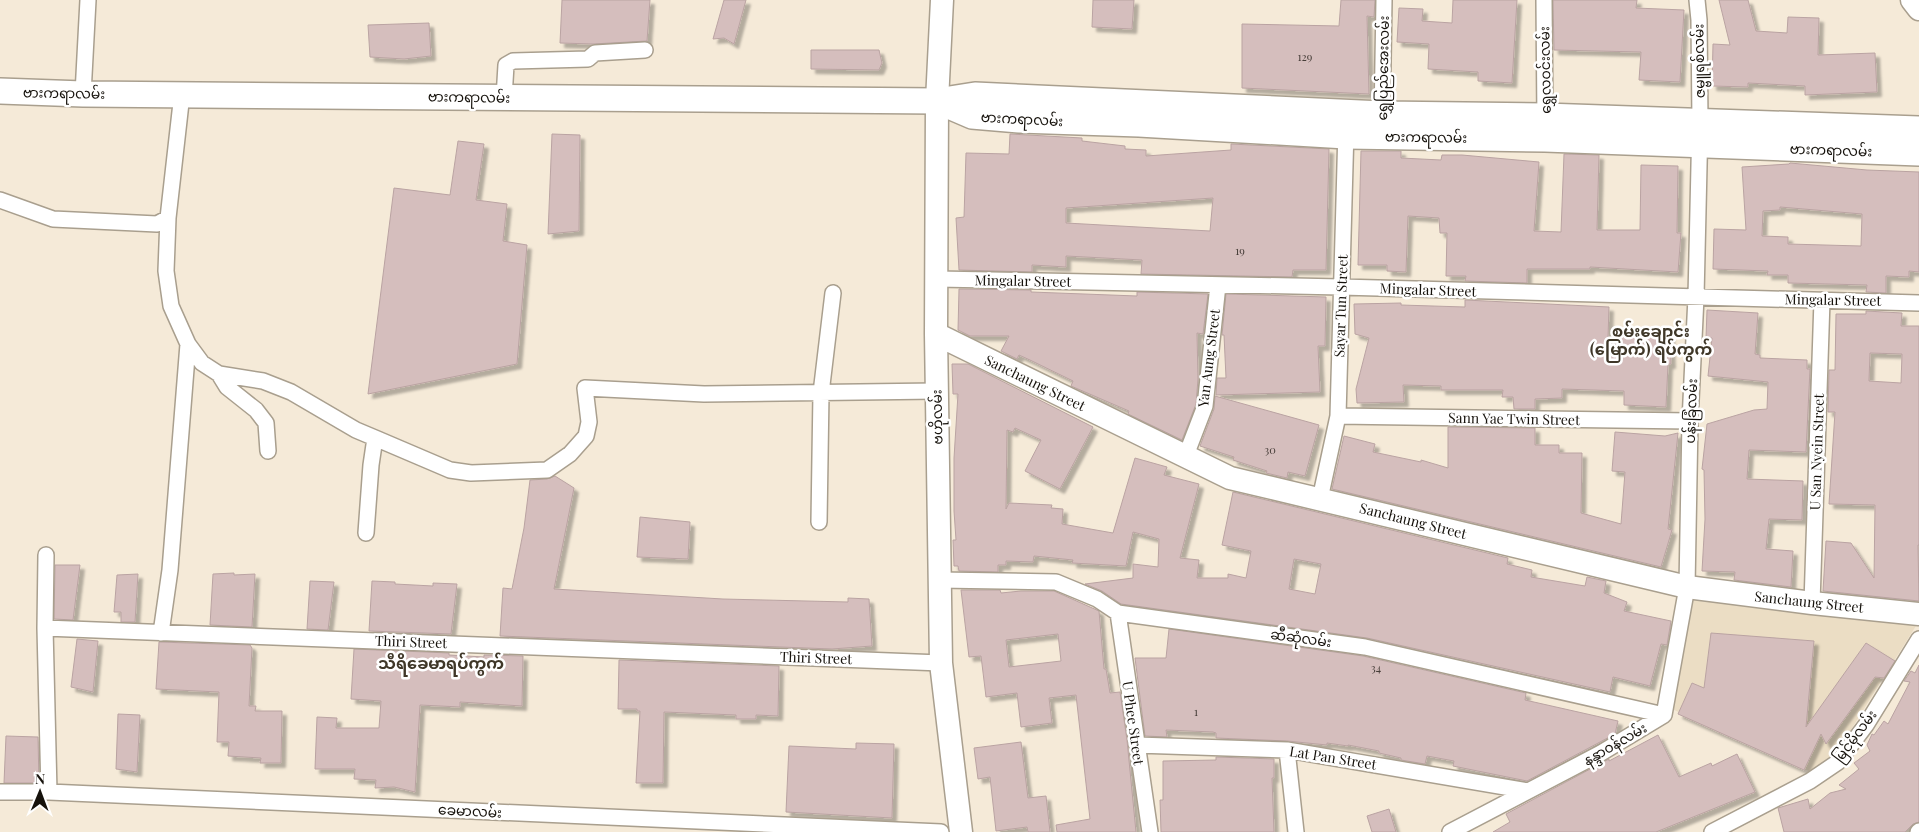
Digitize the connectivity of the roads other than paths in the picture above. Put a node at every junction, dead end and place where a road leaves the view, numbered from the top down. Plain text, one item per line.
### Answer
1 (88, 0) edge
2 (942, 0) edge
3 (1384, 0) edge
4 (1544, 0) edge
5 (1697, 0) edge
6 (1912, 0) edge
7 (1919, 9) edge
8 (645, 50) dead end
9 (0, 91) edge
10 (83, 94) junction
11 (182, 94) junction
12 (504, 98) junction
13 (938, 100) junction
14 (1346, 124) junction
15 (1382, 125) junction
16 (1545, 127) junction
17 (1919, 129) edge
18 (1699, 134) junction
19 (1838, 138) junction
20 (1919, 153) edge
21 (0, 200) edge
22 (168, 218) junction
23 (937, 279) junction
24 (1218, 285) junction
25 (1341, 287) junction
26 (833, 293) dead end
27 (1696, 297) junction
28 (1822, 300) junction
29 (1919, 303) edge
30 (936, 334) junction
31 (188, 344) junction
32 (219, 374) junction
33 (937, 391) junction
34 (821, 393) junction
35 (1338, 416) junction
36 (1690, 421) junction
37 (375, 438) junction
38 (268, 451) dead end
39 (1185, 458) junction
40 (1320, 499) junction
41 (819, 522) dead end
42 (366, 533) dead end
43 (46, 554) dead end
44 (939, 580) junction
45 (1687, 587) junction
46 (1812, 603) junction
47 (1118, 613) junction
48 (1919, 614) edge
49 (45, 628) junction
50 (162, 633) junction
51 (1919, 639) edge
52 (941, 663) junction
53 (1664, 715) junction
54 (1136, 746) junction
55 (1287, 750) junction
56 (1528, 790) junction
57 (0, 792) edge
58 (48, 792) junction
59 (941, 832) edge
60 (961, 832) edge
61 (1150, 832) edge
62 (1296, 832) edge
63 (1450, 832) edge
64 (1712, 832) edge

1 - 10 street
2 - 13 street, ဗဟိုလမ်း
3 - 15 street, ရွှေပြည်အေးလမ်း
4 - 16 street, ရွှေလဝင်းလမ်း
5 - 18 street, ဇမ္ဗူရစ်လမ်း
6 - 7 street
8 - 12 street
9 - 10 main road, ဗားကရာလမ်း
10 - 11 main road, ဗားကရာလမ်း
11 - 12 main road, ဗားကရာလမ်း
11 - 22 street
12 - 13 main road, ဗားကရာလမ်း
13 - 14 main road, ဗားကရာလမ်း
13 - 23 street, ဗဟိုလမ်း
14 - 15 main road, ဗားကရာလမ်း
14 - 25 street, Sayar Tun Street
15 - 16 main road, ဗားကရာလမ်း
16 - 18 main road, ဗားကရာလမ်း
17 - 19 main road, ဗားကရာလမ်း
18 - 19 main road, ဗားကရာလမ်း
18 - 27 street, ပန်းခြံလမ်း
19 - 20 main road, ဗားကရာလမ်း
21 - 22 street
22 - 31 street
23 - 24 street, Mingalar Street
23 - 30 street, ဗဟိုလမ်း
24 - 25 street, Mingalar Street
24 - 39 street, Yan Aung Street
25 - 27 street, Mingalar Street
25 - 35 street, Sayar Tun Street
26 - 34 street
27 - 28 street, Mingalar Street
27 - 36 street, ပန်းခြံလမ်း
28 - 29 street, Mingalar Street
28 - 46 street, U San Nyein Street
30 - 33 street, ဗဟိုလမ်း
30 - 39 street, Sanchaung Street
31 - 32 street
31 - 50 street
32 - 37 street
32 - 38 street
33 - 34 street
33 - 44 street, ဗဟိုလမ်း
34 - 37 street
34 - 41 street
35 - 36 street, Sann Yae Twin Street
35 - 40 street, Sayar Tun Street
36 - 45 street, ပန်းခြံလမ်း
37 - 42 street
39 - 40 street, Sanchaung Street
40 - 45 street, Sanchaung Street
43 - 49 street
44 - 47 street, ဆီဆုံလမ်း
44 - 52 street, ဗဟိုလမ်း
45 - 46 street, Sanchaung Street
45 - 53 street
46 - 48 street, Sanchaung Street
47 - 53 street, ဆီဆုံလမ်း
47 - 54 street, U Phee Street
49 - 50 street, Thiri Street
49 - 58 street
50 - 52 street, Thiri Street
51 - 64 street, မြင့်မိုလမ်း
52 - 60 street, ဗဟိုလမ်း
53 - 56 street, နန္ဒာ၀န်လမ်း
54 - 55 street, Lat Pan Street
54 - 61 street, U Phee Street
55 - 56 street, Lat Pan Street
55 - 62 street
56 - 63 street, နန္ဒာ၀န်လမ်း
57 - 58 street, ခေမာလမ်း
58 - 59 street, ခေမာလမ်း

